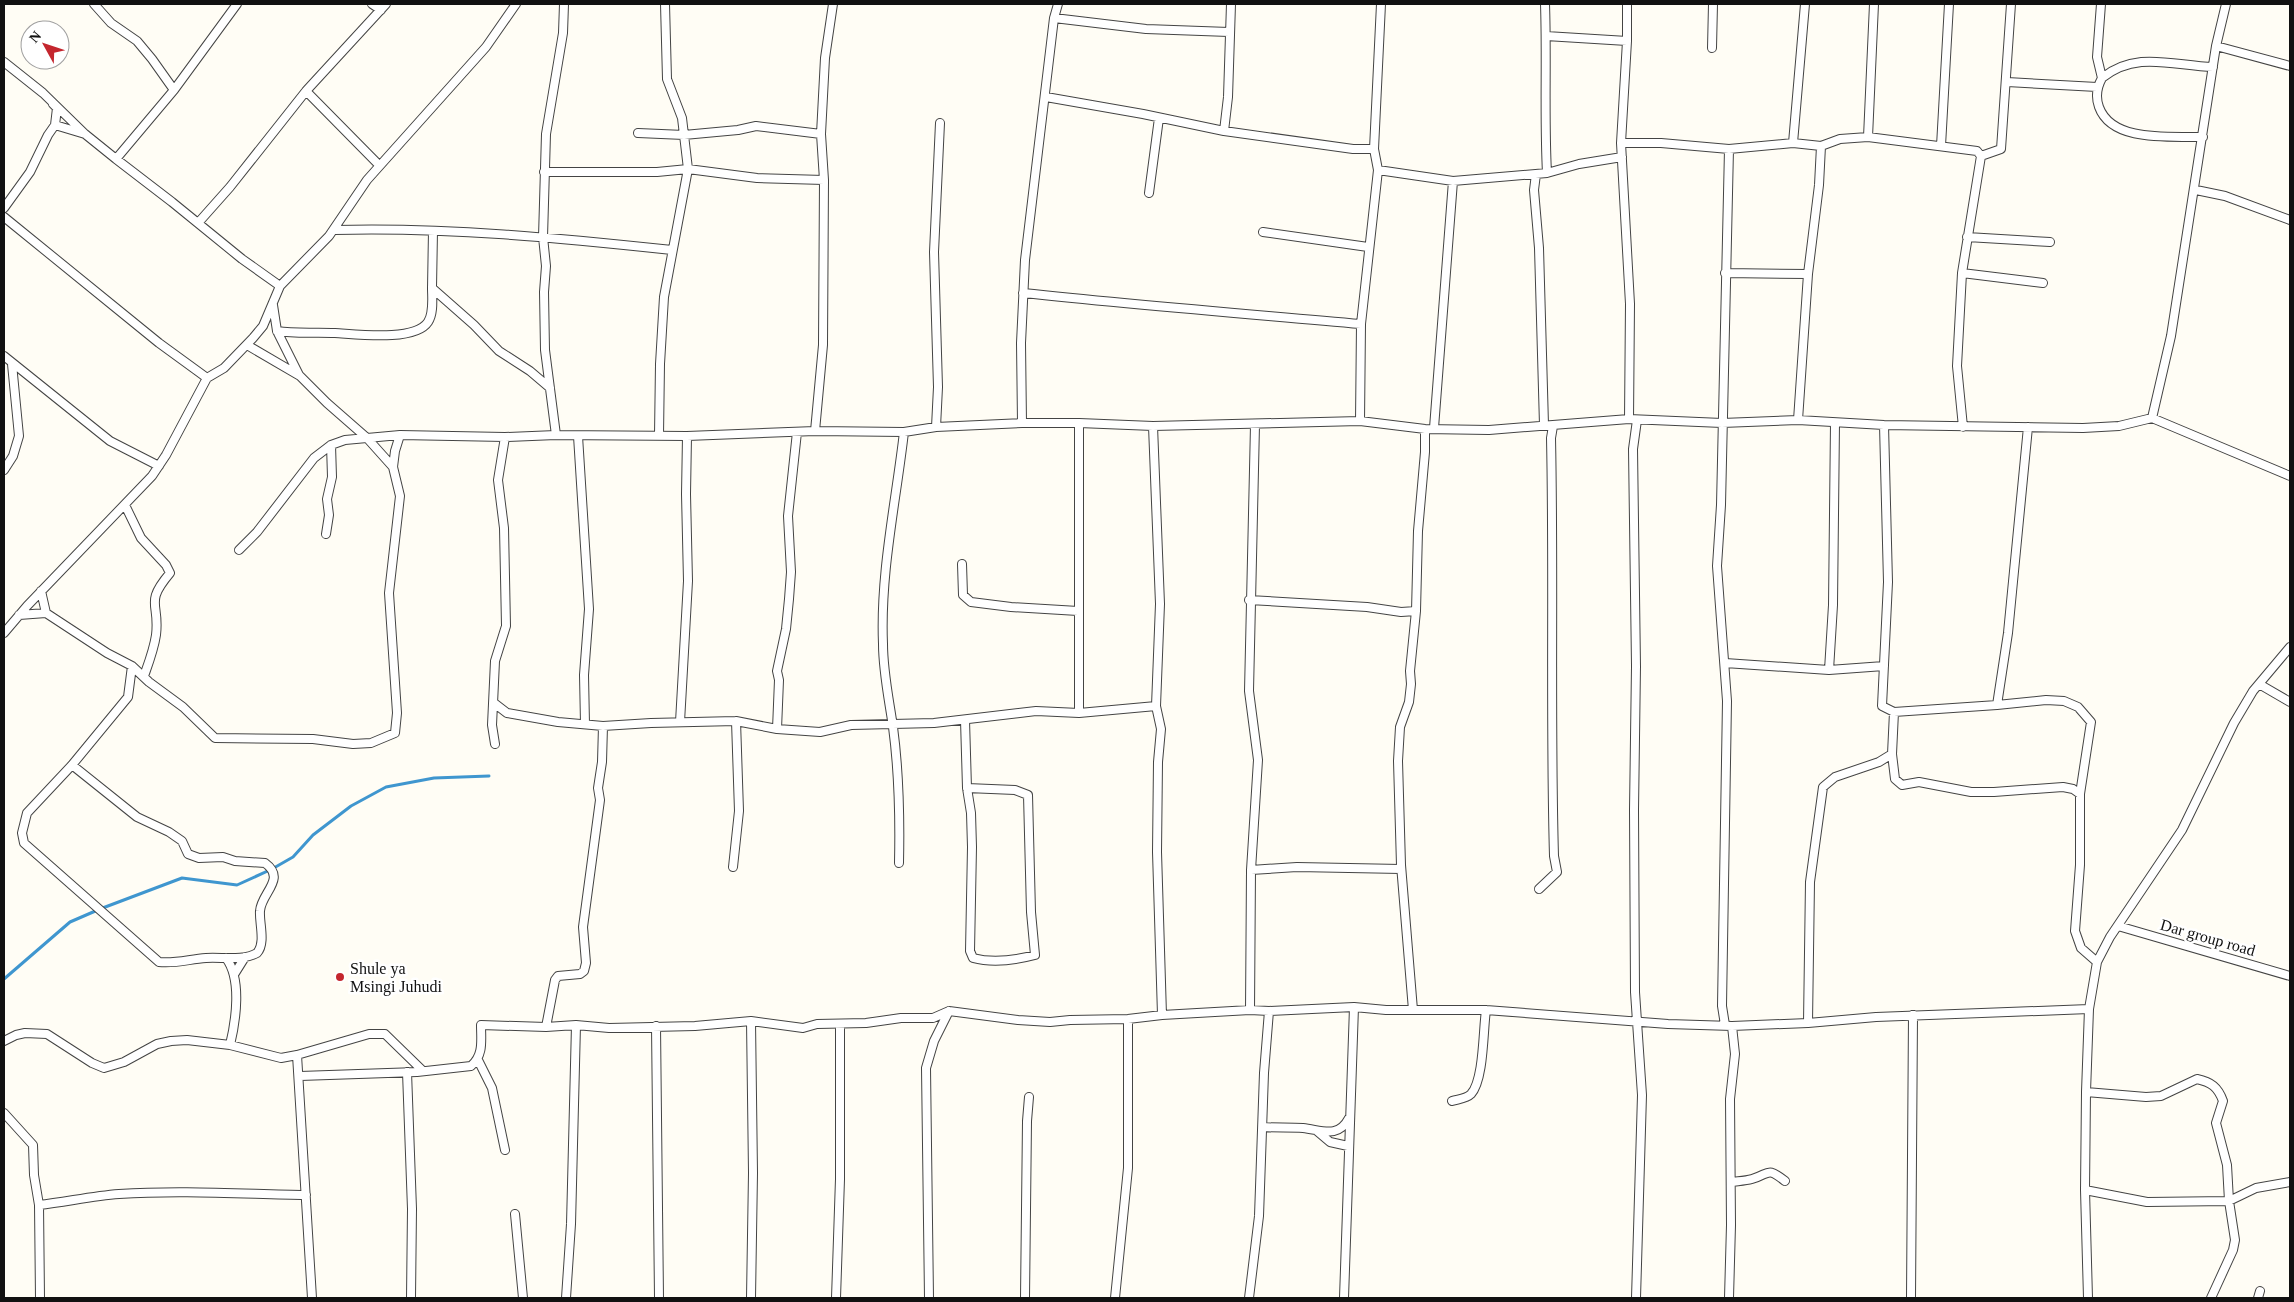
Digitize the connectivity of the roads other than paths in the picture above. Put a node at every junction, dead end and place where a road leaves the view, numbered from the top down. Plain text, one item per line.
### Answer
1 (94, 4) edge
2 (237, 4) edge
3 (372, 4) edge
4 (516, 4) edge
5 (564, 4) edge
6 (665, 4) edge
7 (833, 4) edge
8 (1058, 4) edge
9 (1231, 4) edge
10 (1381, 4) edge
11 (1544, 4) edge
12 (1627, 4) edge
13 (1713, 4) edge
14 (1805, 4) edge
15 (1874, 4) edge
16 (1949, 4) edge
17 (2011, 4) edge
18 (2101, 4) edge
19 (2226, 4) edge
20 (383, 7) edge
21 (1054, 18) junction
22 (1229, 32) junction
23 (1546, 36) junction
24 (1627, 41) junction
25 (2216, 46) junction
26 (1712, 48) dead end
27 (4, 62) edge
28 (2290, 66) edge
29 (2213, 67) junction
30 (2102, 78) junction
31 (2007, 82) junction
32 (2097, 88) junction
33 (174, 90) junction
34 (306, 91) junction
35 (1046, 97) junction
36 (51, 101) junction
37 (1159, 118) junction
38 (940, 123) dead end
39 (55, 125) junction
40 (1224, 131) junction
41 (85, 134) junction
42 (638, 134) dead end
43 (684, 134) junction
44 (821, 134) junction
45 (1868, 137) junction
46 (2203, 137) junction
47 (1621, 142) junction
48 (1793, 143) junction
49 (1821, 146) junction
50 (1941, 146) junction
51 (1374, 149) junction
52 (1729, 149) junction
53 (1981, 156) junction
54 (1622, 157) junction
55 (116, 159) junction
56 (380, 165) junction
57 (688, 169) junction
58 (1378, 170) junction
59 (544, 172) junction
60 (1547, 173) junction
61 (1536, 174) junction
62 (824, 180) junction
63 (1453, 181) junction
64 (2196, 190) junction
65 (1149, 193) dead end
66 (4, 208) edge
67 (4, 217) edge
68 (2290, 220) edge
69 (198, 223) junction
70 (334, 230) junction
71 (433, 231) junction
72 (1263, 232) dead end
73 (543, 236) junction
74 (1966, 237) junction
75 (2050, 242) dead end
76 (1368, 247) junction
77 (672, 250) junction
78 (1725, 273) junction
79 (1962, 273) junction
80 (1808, 274) junction
81 (2043, 283) dead end
82 (280, 286) junction
83 (432, 288) junction
84 (1023, 293) junction
85 (273, 302) junction
86 (1361, 324) junction
87 (277, 331) junction
88 (247, 345) junction
89 (4, 356) edge
90 (12, 364) junction
91 (300, 376) junction
92 (207, 378) junction
93 (550, 388) junction
94 (2152, 418) junction
95 (1633, 419) junction
96 (1798, 420) junction
97 (1360, 421) junction
98 (1022, 423) junction
99 (1079, 423) junction
100 (1722, 423) junction
101 (1835, 423) junction
102 (1544, 425) junction
103 (1884, 425) junction
104 (936, 426) junction
105 (1153, 426) junction
106 (1254, 426) junction
107 (1553, 426) junction
108 (1963, 426) junction
109 (2028, 427) junction
110 (1434, 428) junction
111 (1425, 429) junction
112 (815, 431) junction
113 (797, 432) junction
114 (904, 432) junction
115 (400, 435) junction
116 (556, 435) junction
117 (659, 435) junction
118 (578, 436) junction
119 (687, 436) junction
120 (505, 437) junction
121 (367, 438) junction
122 (331, 445) junction
123 (159, 466) junction
124 (393, 467) junction
125 (4, 470) edge
126 (2290, 476) edge
127 (125, 505) junction
128 (326, 534) dead end
129 (240, 550) dead end
130 (962, 564) dead end
131 (41, 591) junction
132 (1250, 600) junction
133 (1078, 611) junction
134 (1416, 611) junction
135 (46, 613) junction
136 (19, 615) junction
137 (4, 633) edge
138 (2290, 648) edge
139 (1725, 663) junction
140 (132, 666) junction
141 (1884, 666) junction
142 (1830, 670) junction
143 (144, 676) junction
144 (2259, 684) junction
145 (2290, 702) edge
146 (494, 703) junction
147 (1156, 706) junction
148 (1997, 706) junction
149 (1894, 712) junction
150 (1079, 713) junction
151 (965, 720) junction
152 (736, 721) junction
153 (680, 722) junction
154 (586, 724) junction
155 (893, 725) junction
156 (603, 726) junction
157 (778, 729) junction
158 (495, 744) dead end
159 (1892, 754) junction
160 (72, 765) junction
161 (967, 788) junction
162 (2080, 794) junction
163 (899, 863) dead end
164 (733, 867) dead end
165 (1402, 869) junction
166 (1251, 870) junction
167 (1539, 890) dead end
168 (2118, 926) junction
169 (245, 957) junction
170 (226, 958) junction
171 (2097, 962) junction
172 (235, 974) junction
173 (2290, 976) edge
174 (1354, 1007) junction
175 (2090, 1009) junction
176 (1250, 1010) junction
177 (1413, 1010) junction
178 (1486, 1010) junction
179 (949, 1011) junction
180 (1269, 1011) junction
181 (1162, 1015) junction
182 (1913, 1015) junction
183 (1128, 1020) junction
184 (751, 1021) junction
185 (1636, 1021) junction
186 (1808, 1023) junction
187 (840, 1024) junction
188 (576, 1025) junction
189 (1729, 1025) junction
190 (656, 1026) junction
191 (546, 1027) junction
192 (4, 1041) edge
193 (230, 1045) junction
194 (298, 1055) junction
195 (478, 1060) junction
196 (423, 1071) junction
197 (407, 1072) junction
198 (300, 1076) junction
199 (2086, 1092) junction
200 (1030, 1097) dead end
201 (1452, 1101) dead end
202 (4, 1113) edge
203 (1351, 1115) junction
204 (1263, 1127) junction
205 (1316, 1131) junction
206 (1349, 1144) junction
207 (505, 1150) dead end
208 (1785, 1181) dead end
209 (1731, 1182) junction
210 (2290, 1182) edge
211 (2085, 1190) junction
212 (306, 1195) junction
213 (2229, 1201) junction
214 (40, 1205) junction
215 (515, 1214) dead end
216 (40, 1298) edge
217 (312, 1298) edge
218 (411, 1298) edge
219 (523, 1298) edge
220 (566, 1298) edge
221 (659, 1298) edge
222 (751, 1298) edge
223 (836, 1298) edge
224 (929, 1298) edge
225 (1026, 1298) edge
226 (1115, 1298) edge
227 (1249, 1298) edge
228 (1344, 1298) edge
229 (1636, 1298) edge
230 (1728, 1298) edge
231 (1911, 1298) edge
232 (2088, 1298) edge
233 (2211, 1298) edge

1 - 33 street
2 - 33 street
3 - 20 street
4 - 56 street
5 - 59 street
6 - 43 street
7 - 44 street
8 - 21 street
9 - 22 street
10 - 51 street
11 - 23 street
12 - 24 street
13 - 26 street
14 - 48 street
15 - 45 street
16 - 50 street
17 - 31 street
18 - 30 street
19 - 25 street
20 - 34 street
21 - 22 street
21 - 35 street
22 - 40 street
23 - 24 street
23 - 60 street
24 - 47 street
25 - 28 street
25 - 29 street
27 - 36 street
29 - 30 street
29 - 46 street
30 - 32 street
31 - 32 street
31 - 53 street
32 - 46 street
33 - 55 street
34 - 56 street
34 - 69 street
35 - 37 street
35 - 84 street
36 - 39 street
36 - 41 street
37 - 40 street
37 - 65 street
38 - 104 street
39 - 41 street
39 - 66 street
40 - 51 street
41 - 55 street
42 - 43 street
43 - 44 street
43 - 57 street
44 - 62 street
45 - 49 street
45 - 50 street
46 - 64 street
47 - 52 street
47 - 54 street
48 - 49 street
48 - 52 street
49 - 80 street
50 - 53 street
51 - 58 street
52 - 78 street
53 - 74 street
54 - 60 street
54 - 95 street
55 - 69 street
56 - 70 street
57 - 59 street
57 - 62 street
57 - 77 street
58 - 63 street
58 - 76 street
59 - 73 street
60 - 61 street
61 - 63 street
61 - 102 street
62 - 112 street
63 - 110 street
64 - 68 street
64 - 94 street
67 - 92 street
69 - 82 street
70 - 71 street
70 - 82 street
71 - 73 street
71 - 83 street
72 - 76 street
73 - 77 street
73 - 93 street
74 - 75 street
74 - 79 street
76 - 86 street
77 - 117 street
78 - 80 street
78 - 100 street
79 - 81 street
79 - 108 street
80 - 96 street
82 - 85 street
83 - 87 street
83 - 93 street
84 - 86 street
84 - 98 street
85 - 87 street
85 - 88 street
86 - 97 street
87 - 91 street
88 - 91 street
88 - 92 street
89 - 90 street
90 - 123 street
90 - 125 street
91 - 121 street
92 - 123 street
93 - 116 street
94 - 109 street
94 - 126 street
95 - 100 street
95 - 107 street
95 - 185 street
96 - 100 street
96 - 101 street
97 - 106 street
97 - 111 street
98 - 99 street
98 - 104 street
99 - 105 street
99 - 133 street
100 - 139 street
101 - 103 street
101 - 142 street
102 - 107 street
102 - 110 street
103 - 108 street
103 - 141 street
104 - 114 street
105 - 106 street
105 - 147 street
106 - 132 street
107 - 167 street
108 - 109 street
109 - 148 street
110 - 111 street
111 - 134 street
112 - 113 street
112 - 114 street
113 - 119 street
113 - 157 street
114 - 155 street
115 - 120 street
115 - 121 street
115 - 124 street
116 - 118 street
116 - 120 street
117 - 118 street
117 - 119 street
118 - 154 street
119 - 153 street
120 - 146 street
121 - 122 street
121 - 124 street
122 - 128 street
122 - 129 street
123 - 127 street
124 - 143 street
127 - 131 street
127 - 143 street
130 - 133 street
131 - 135 street
131 - 136 street
132 - 134 street
132 - 166 street
133 - 150 street
134 - 165 street
135 - 136 street
135 - 140 street
136 - 137 street
138 - 144 street
139 - 142 street
139 - 189 street
140 - 143 street
140 - 160 street
141 - 142 street
141 - 149 street
144 - 145 street
144 - 168 street
146 - 154 street
146 - 158 street
147 - 150 street
147 - 181 street
148 - 149 street
148 - 162 street
149 - 159 street
150 - 151 street
151 - 155 street
151 - 161 street
152 - 153 street
152 - 157 street
152 - 164 street
153 - 156 street
154 - 156 street
155 - 157 street
155 - 163 street
156 - 191 street
159 - 162 street
159 - 186 street
160 - 169 street
160 - 170 street
161 - 161 street
162 - 171 street
165 - 166 street
165 - 177 street
166 - 176 street
168 - 171 street
168 - 173 street, Dar group road
169 - 170 street
169 - 172 street
170 - 172 street
171 - 175 street
172 - 193 street
174 - 177 street
174 - 180 street
174 - 203 street
175 - 182 street
175 - 199 street
176 - 180 street
176 - 181 street
177 - 178 street
178 - 185 street
178 - 201 street
179 - 183 street
179 - 187 street
179 - 224 street
180 - 204 street
181 - 183 street
182 - 186 street
182 - 231 street
183 - 226 street
184 - 187 street
184 - 190 street
184 - 222 street
185 - 189 street
185 - 229 street
186 - 189 street
187 - 223 street
188 - 190 street
188 - 191 street
188 - 220 street
189 - 209 street
190 - 221 street
191 - 195 street
192 - 193 street
193 - 194 street
194 - 196 street
194 - 198 street
195 - 196 street
195 - 207 street
196 - 197 street
197 - 198 street
197 - 218 street
198 - 212 street
199 - 211 street
199 - 213 street
200 - 225 street
202 - 214 street
203 - 205 street
203 - 206 street
204 - 205 street
204 - 227 street
205 - 206 street
206 - 228 street
208 - 209 street
209 - 230 street
210 - 213 street
211 - 213 street
211 - 232 street
212 - 214 street
212 - 217 street
213 - 233 street
214 - 216 street
215 - 219 street

